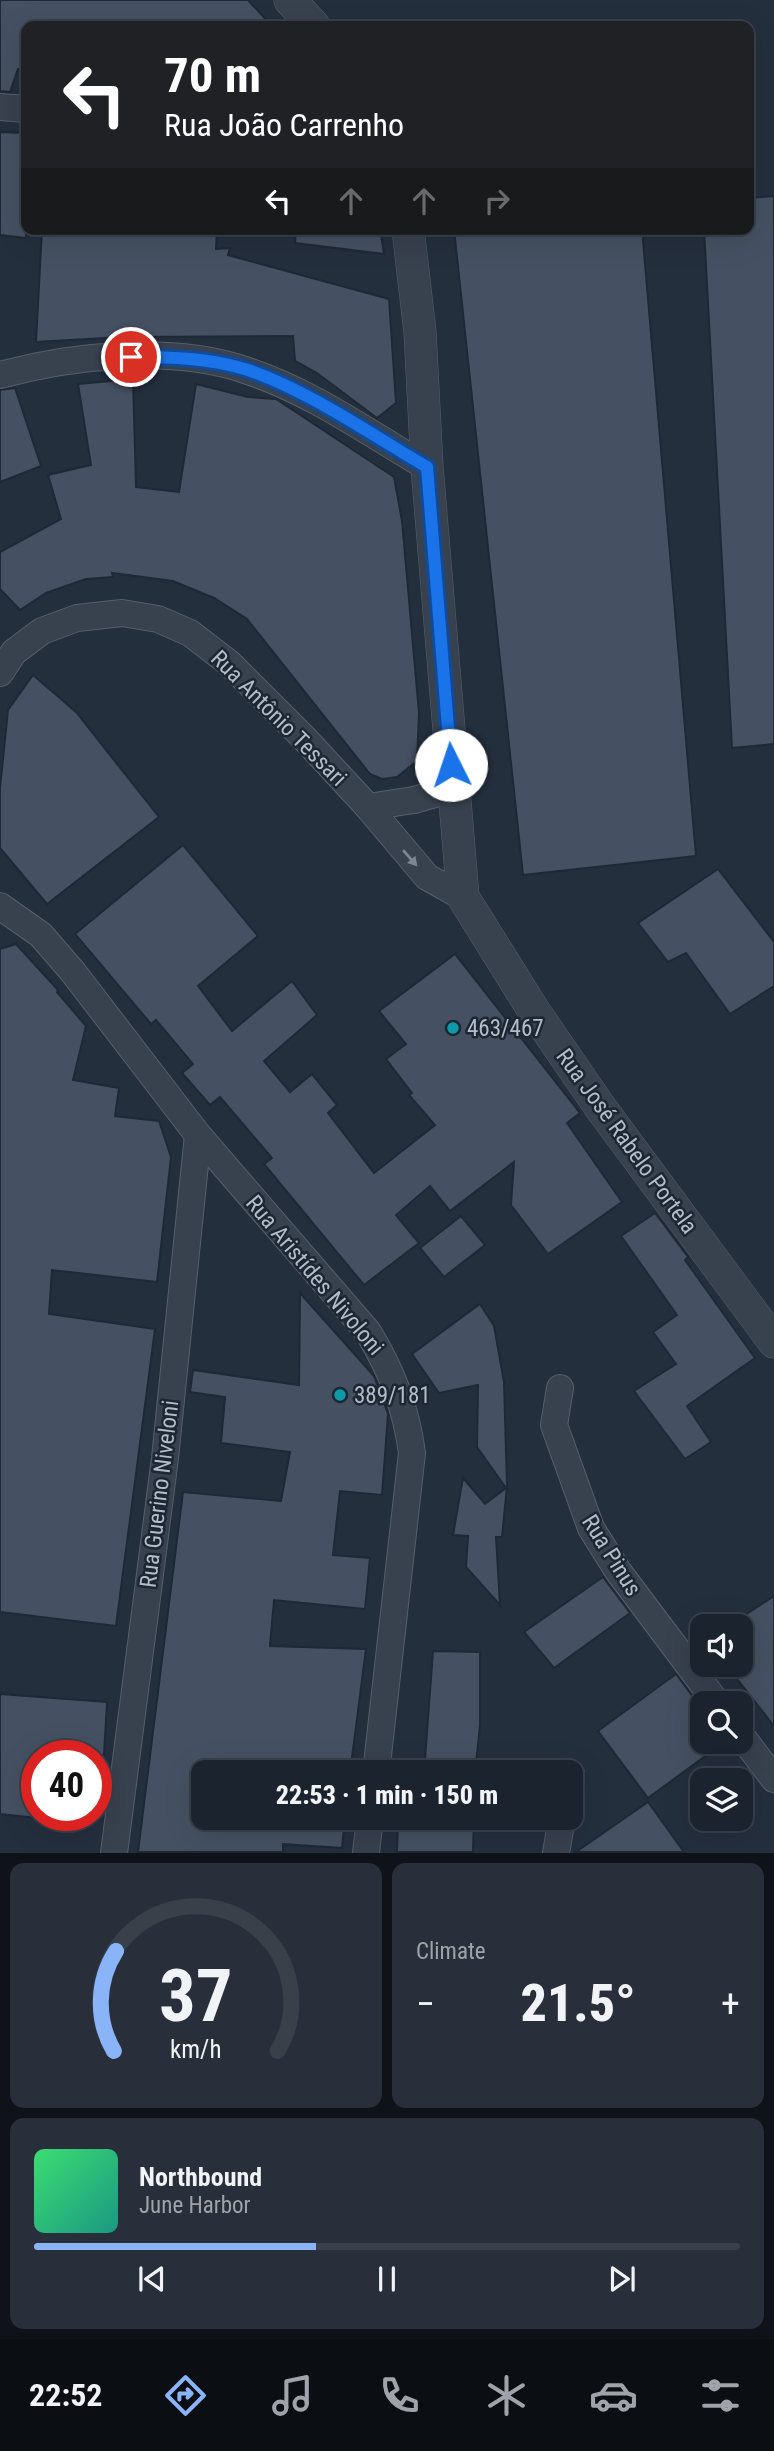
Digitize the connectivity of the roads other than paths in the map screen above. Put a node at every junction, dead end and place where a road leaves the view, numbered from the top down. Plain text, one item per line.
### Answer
1 (290, 0) edge
2 (309, 21) edge
3 (0, 107) edge
4 (21, 109) edge
5 (409, 235) edge
6 (0, 375) edge
7 (427, 467) junction
8 (0, 673) edge
9 (452, 789) junction
10 (368, 807) junction
11 (463, 897) junction
12 (0, 906) edge
13 (198, 1135) junction
14 (774, 1342) edge
15 (560, 1388) dead end
16 (708, 1691) edge
17 (753, 1751) edge
18 (377, 1760) edge
19 (774, 1779) edge
20 (369, 1830) edge
21 (560, 1830) edge
22 (114, 1853) edge
23 (366, 1853) edge
24 (556, 1853) edge

1 - 2 street
3 - 4 street
5 - 7 street, Rua José Rabelo Portela
6 - 7 street
7 - 9 street, Rua José Rabelo Portela
8 - 10 street, Rua Antônio Tessari
9 - 10 street
9 - 11 street, Rua José Rabelo Portela
10 -> 11 street, Rua Antônio Tessari
11 - 14 street, Rua José Rabelo Portela
12 - 13 street, Rua Aristídes Nivoloni
13 - 18 street, Rua Aristídes Nivoloni
13 - 22 street, Rua Guerino Niveloni
15 - 16 street, Rua Pinus
17 - 19 street
20 - 23 street
21 - 24 street

